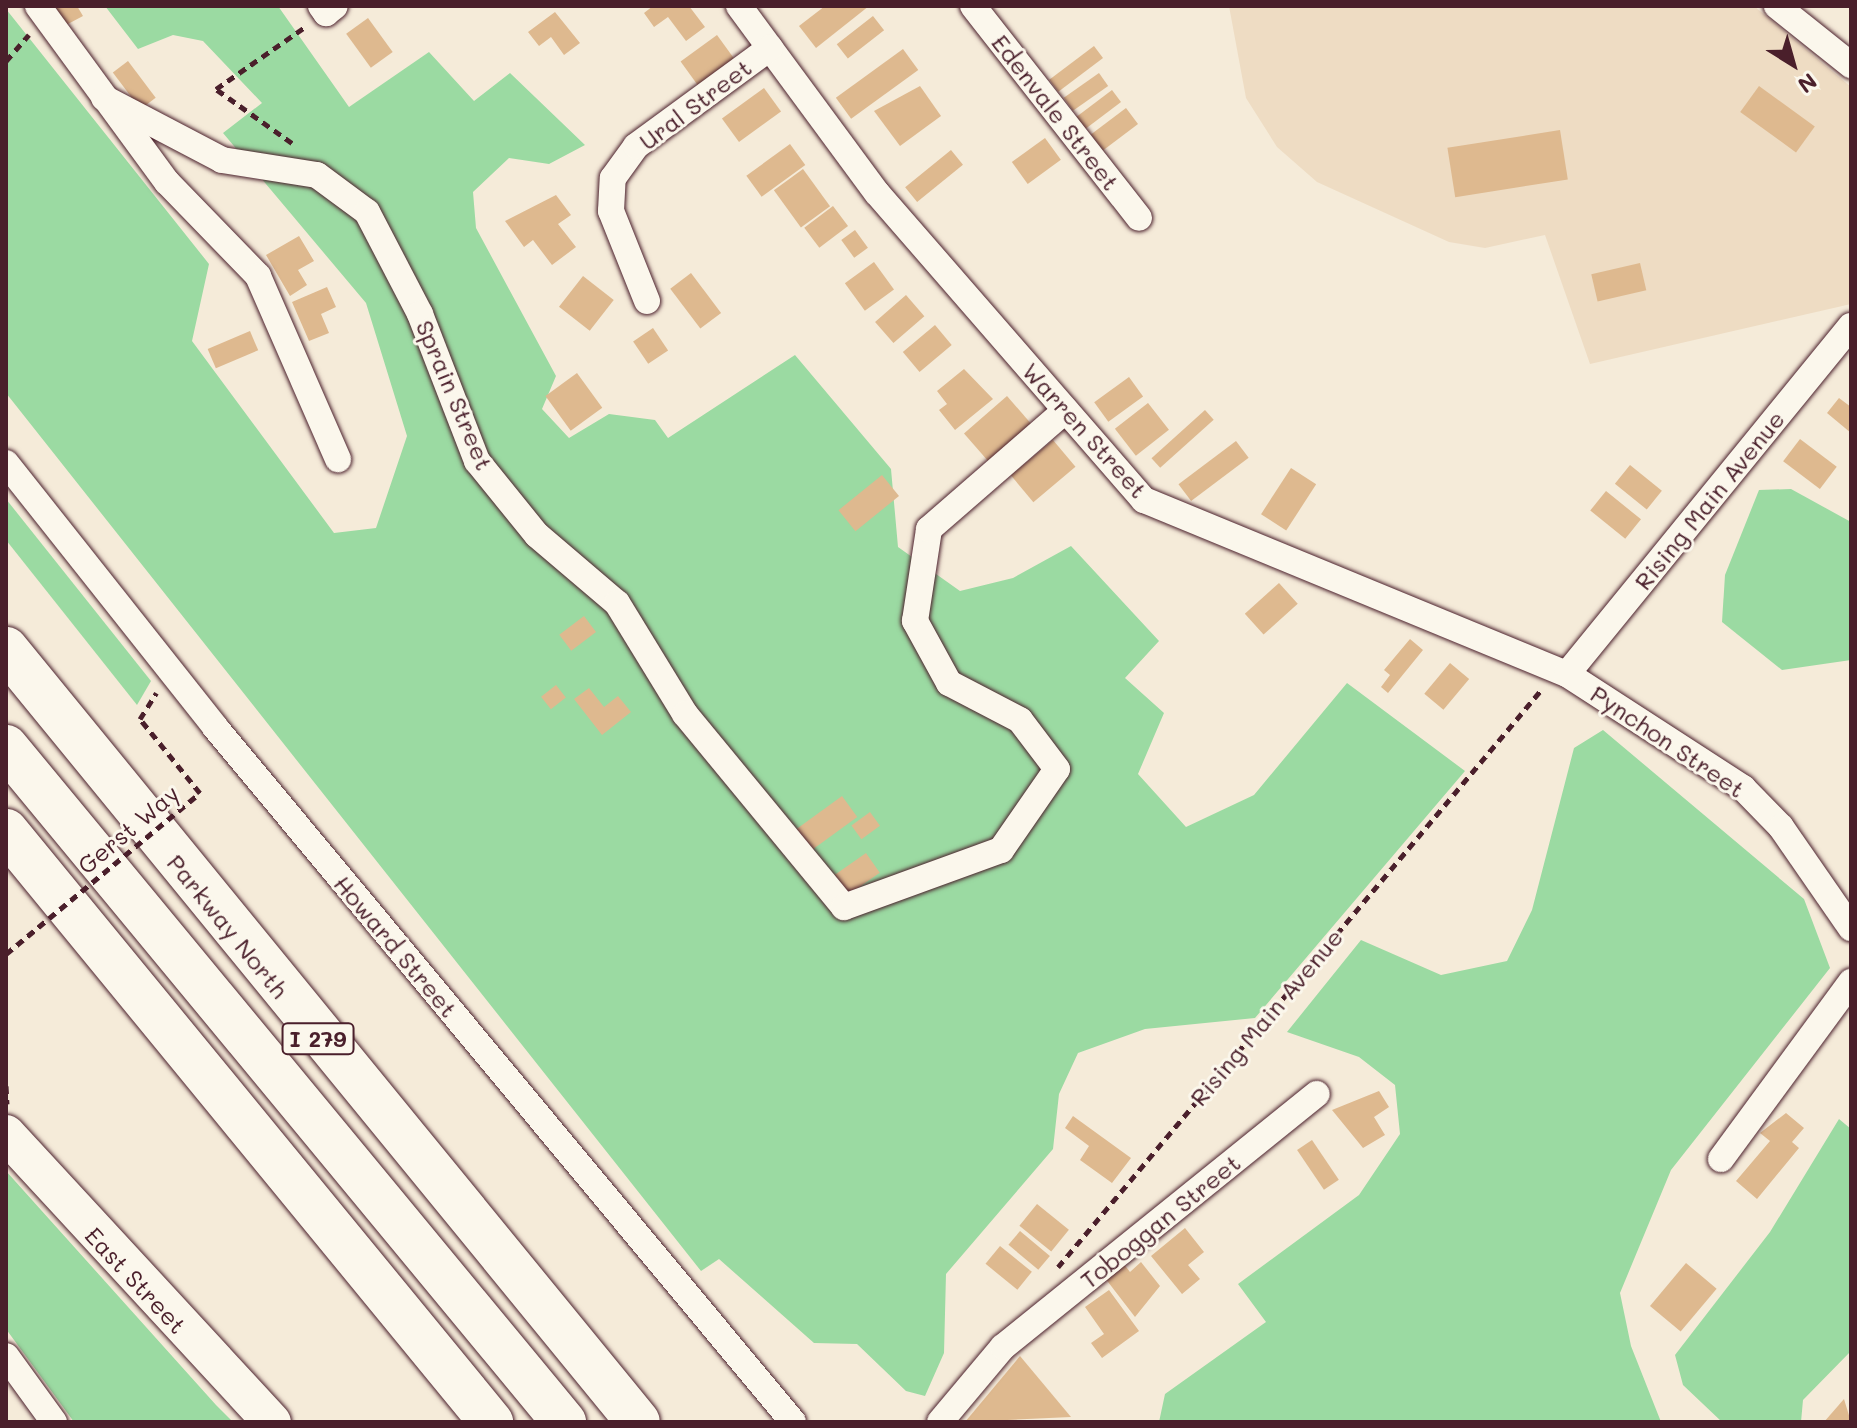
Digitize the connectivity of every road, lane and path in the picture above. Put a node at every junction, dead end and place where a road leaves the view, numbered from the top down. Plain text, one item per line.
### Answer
1 (739, 6) edge
2 (973, 6) edge
3 (1777, 6) edge
4 (327, 8) edge
5 (42, 11) edge
6 (770, 48) junction
7 (6, 61) edge
8 (1851, 65) edge
9 (104, 98) junction
10 (325, 179) junction
11 (1139, 218) dead end
12 (647, 301) dead end
13 (1851, 326) edge
14 (1066, 410) junction
15 (338, 459) dead end
16 (6, 463) edge
17 (6, 649) edge
18 (1567, 674) junction
19 (1538, 692) dead end
20 (140, 719) dead end
21 (6, 747) edge
22 (6, 833) edge
23 (1851, 928) edge
24 (6, 954) edge
25 (1851, 982) edge
26 (7, 1087) edge
27 (1317, 1094) dead end
28 (6, 1105) edge
29 (6, 1134) edge
30 (1721, 1159) dead end
31 (1055, 1270) dead end
32 (6, 1356) edge
33 (54, 1422) edge
34 (272, 1422) edge
35 (491, 1422) edge
36 (564, 1422) edge
37 (638, 1422) edge
38 (793, 1422) edge
39 (940, 1422) edge

1 - 6 street, Warren Street
2 - 11 street, Edenvale Street
3 - 8 street
4 - 10 path
5 - 7 path
5 - 9 street
6 - 12 street, Ural Street
6 - 14 street, Warren Street
9 - 10 street, Sprain Street
9 - 15 street
10 - 14 street, Sprain Street
13 - 18 street, Rising Main Avenue
14 - 18 street, Warren Street
16 - 38 street, Howard Street
17 - 37 highway, Parkway North / I 279
18 - 23 street, Pynchon Street
19 - 31 path, Rising Main Avenue
20 - 24 path, Gerst Way, bridge
21 - 36 highway
22 - 35 highway
25 - 30 street
26 - 28 path
27 - 39 street, Toboggan Street
29 - 34 main road, East Street
32 - 33 street

